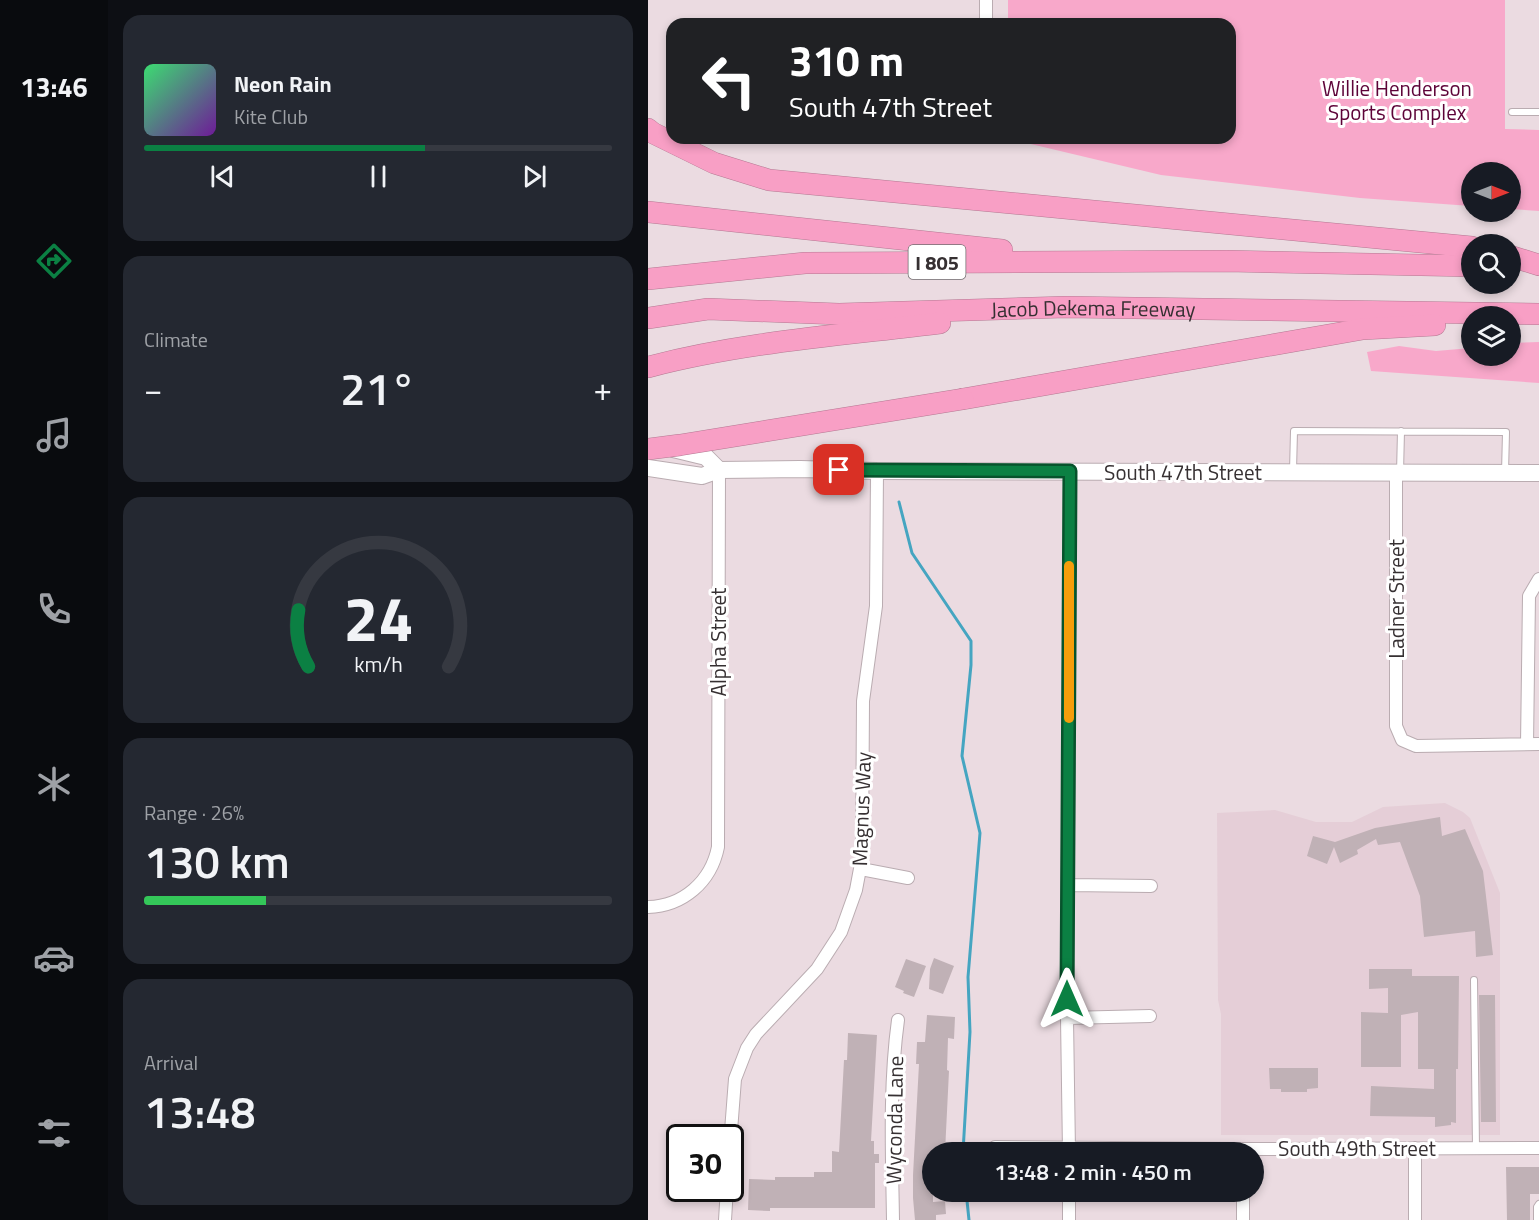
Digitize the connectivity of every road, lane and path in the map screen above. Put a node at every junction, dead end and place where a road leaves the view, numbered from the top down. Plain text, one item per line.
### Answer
1 (986, 0) edge
2 (986, 18) edge
3 (1512, 112) dead end
4 (1539, 112) edge
5 (648, 129) edge
6 (666, 139) edge
7 (675, 144) edge
8 (648, 212) edge
9 (1461, 246) edge
10 (1521, 260) edge
11 (1227, 261) junction
12 (1461, 266) edge
13 (1521, 266) edge
14 (1539, 266) edge
15 (648, 279) edge
16 (1065, 307) junction
17 (1539, 314) edge
18 (648, 318) edge
19 (1539, 320) edge
20 (1521, 321) edge
21 (1461, 324) edge
22 (648, 367) edge
23 (1401, 431) junction
24 (648, 442) edge
25 (648, 448) edge
26 (648, 468) edge
27 (719, 470) junction
28 (877, 471) junction
29 (1070, 471) junction
30 (1293, 472) junction
31 (1398, 473) junction
32 (1504, 473) junction
33 (1539, 473) edge
34 (1539, 579) edge
35 (1533, 744) edge
36 (861, 868) junction
37 (908, 878) dead end
38 (1068, 885) junction
39 (1151, 886) dead end
40 (648, 907) edge
41 (1474, 980) dead end
42 (1150, 1016) dead end
43 (1067, 1018) junction
44 (898, 1020) dead end
45 (732, 1124) edge
46 (1069, 1142) edge
47 (1415, 1148) junction
48 (1476, 1148) junction
49 (1539, 1148) edge
50 (1264, 1150) edge
51 (726, 1202) edge
52 (1069, 1202) edge
53 (1243, 1202) edge
54 (1539, 1204) edge
55 (725, 1220) edge
56 (893, 1220) edge
57 (1070, 1220) edge
58 (1243, 1220) edge
59 (1415, 1220) edge
60 (1537, 1220) edge

1 - 2 street
3 - 4 lane
5 - 6 highway
7 - 9 highway
8 - 11 highway
10 - 14 highway
11 - 12 highway, I 805
11 - 15 highway, I 805
13 - 14 highway
16 - 17 highway, Jacob Dekema Freeway / I 805
16 - 18 highway, Jacob Dekema Freeway / I 805
16 - 22 highway
19 - 20 highway
21 - 25 highway, bridge
23 - 30 lane
23 - 31 lane
23 - 32 lane
24 - 27 main road
26 - 27 main road, South 47th Street
27 - 28 main road, South 47th Street
27 - 40 street, Alpha Street
28 - 29 main road, South 47th Street
28 - 36 street, Magnus Way
29 - 30 main road, South 47th Street
29 - 38 street
30 - 31 main road, South 47th Street
31 - 32 main road, South 47th Street
31 - 35 street, Ladner Street
32 - 33 main road, South 47th Street
34 - 35 street
36 - 37 street
36 - 45 street, Magnus Way
38 - 39 street
38 - 43 street
41 - 48 lane
42 - 43 street
43 - 46 street
44 - 56 street, Wyconda Lane
47 - 48 street, South 49th Street
47 - 50 street, South 49th Street
47 - 59 street
48 - 49 street, South 49th Street
51 - 55 street
52 - 57 street
53 - 58 street
54 - 60 lane

